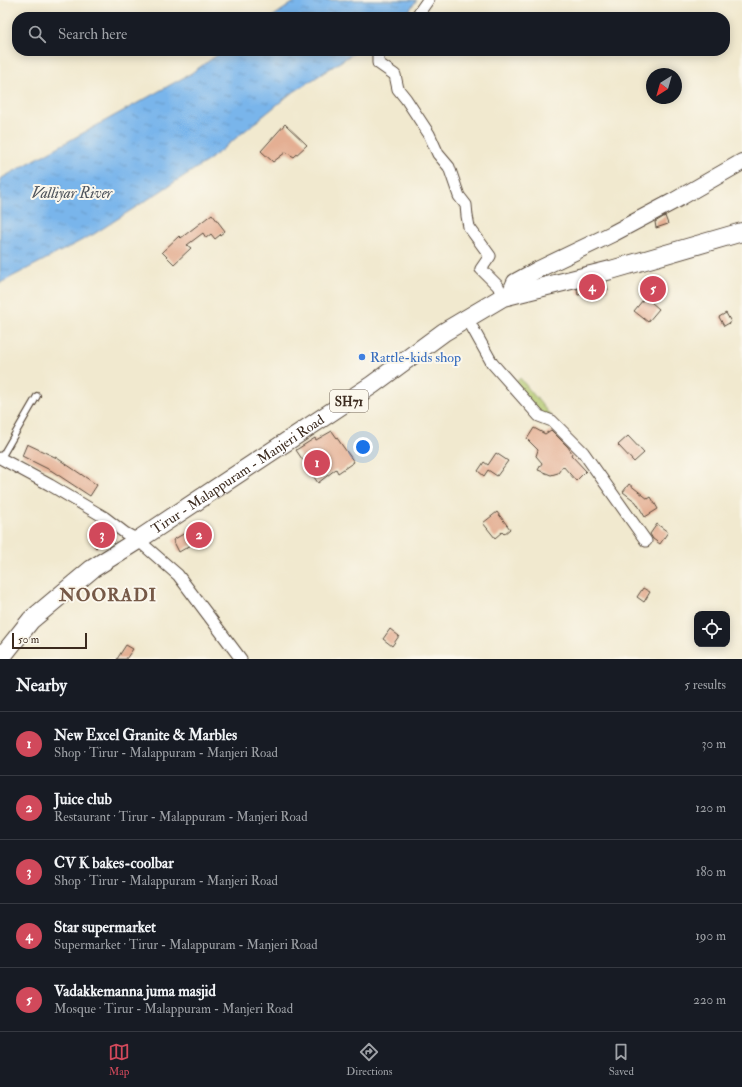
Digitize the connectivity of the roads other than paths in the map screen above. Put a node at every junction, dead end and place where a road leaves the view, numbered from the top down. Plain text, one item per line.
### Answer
1 (428, 0) edge
2 (420, 12) edge
3 (378, 56) edge
4 (742, 162) edge
5 (742, 232) edge
6 (506, 297) junction
7 (467, 318) junction
8 (36, 396) dead end
9 (0, 458) edge
10 (138, 540) junction
11 (646, 541) dead end
12 (1, 658) edge
13 (241, 659) edge

1 - 2 street
3 - 6 street
4 - 6 main road
5 - 6 main road, Tirur - Malappuram - Manjeri Road / SH71
6 - 7 main road, Tirur - Malappuram - Manjeri Road / SH71
7 - 10 main road, Tirur - Malappuram - Manjeri Road / SH71
7 - 11 street
8 - 9 lane
9 - 10 street
10 - 12 main road, Tirur - Malappuram - Manjeri Road / SH71
10 - 13 street

